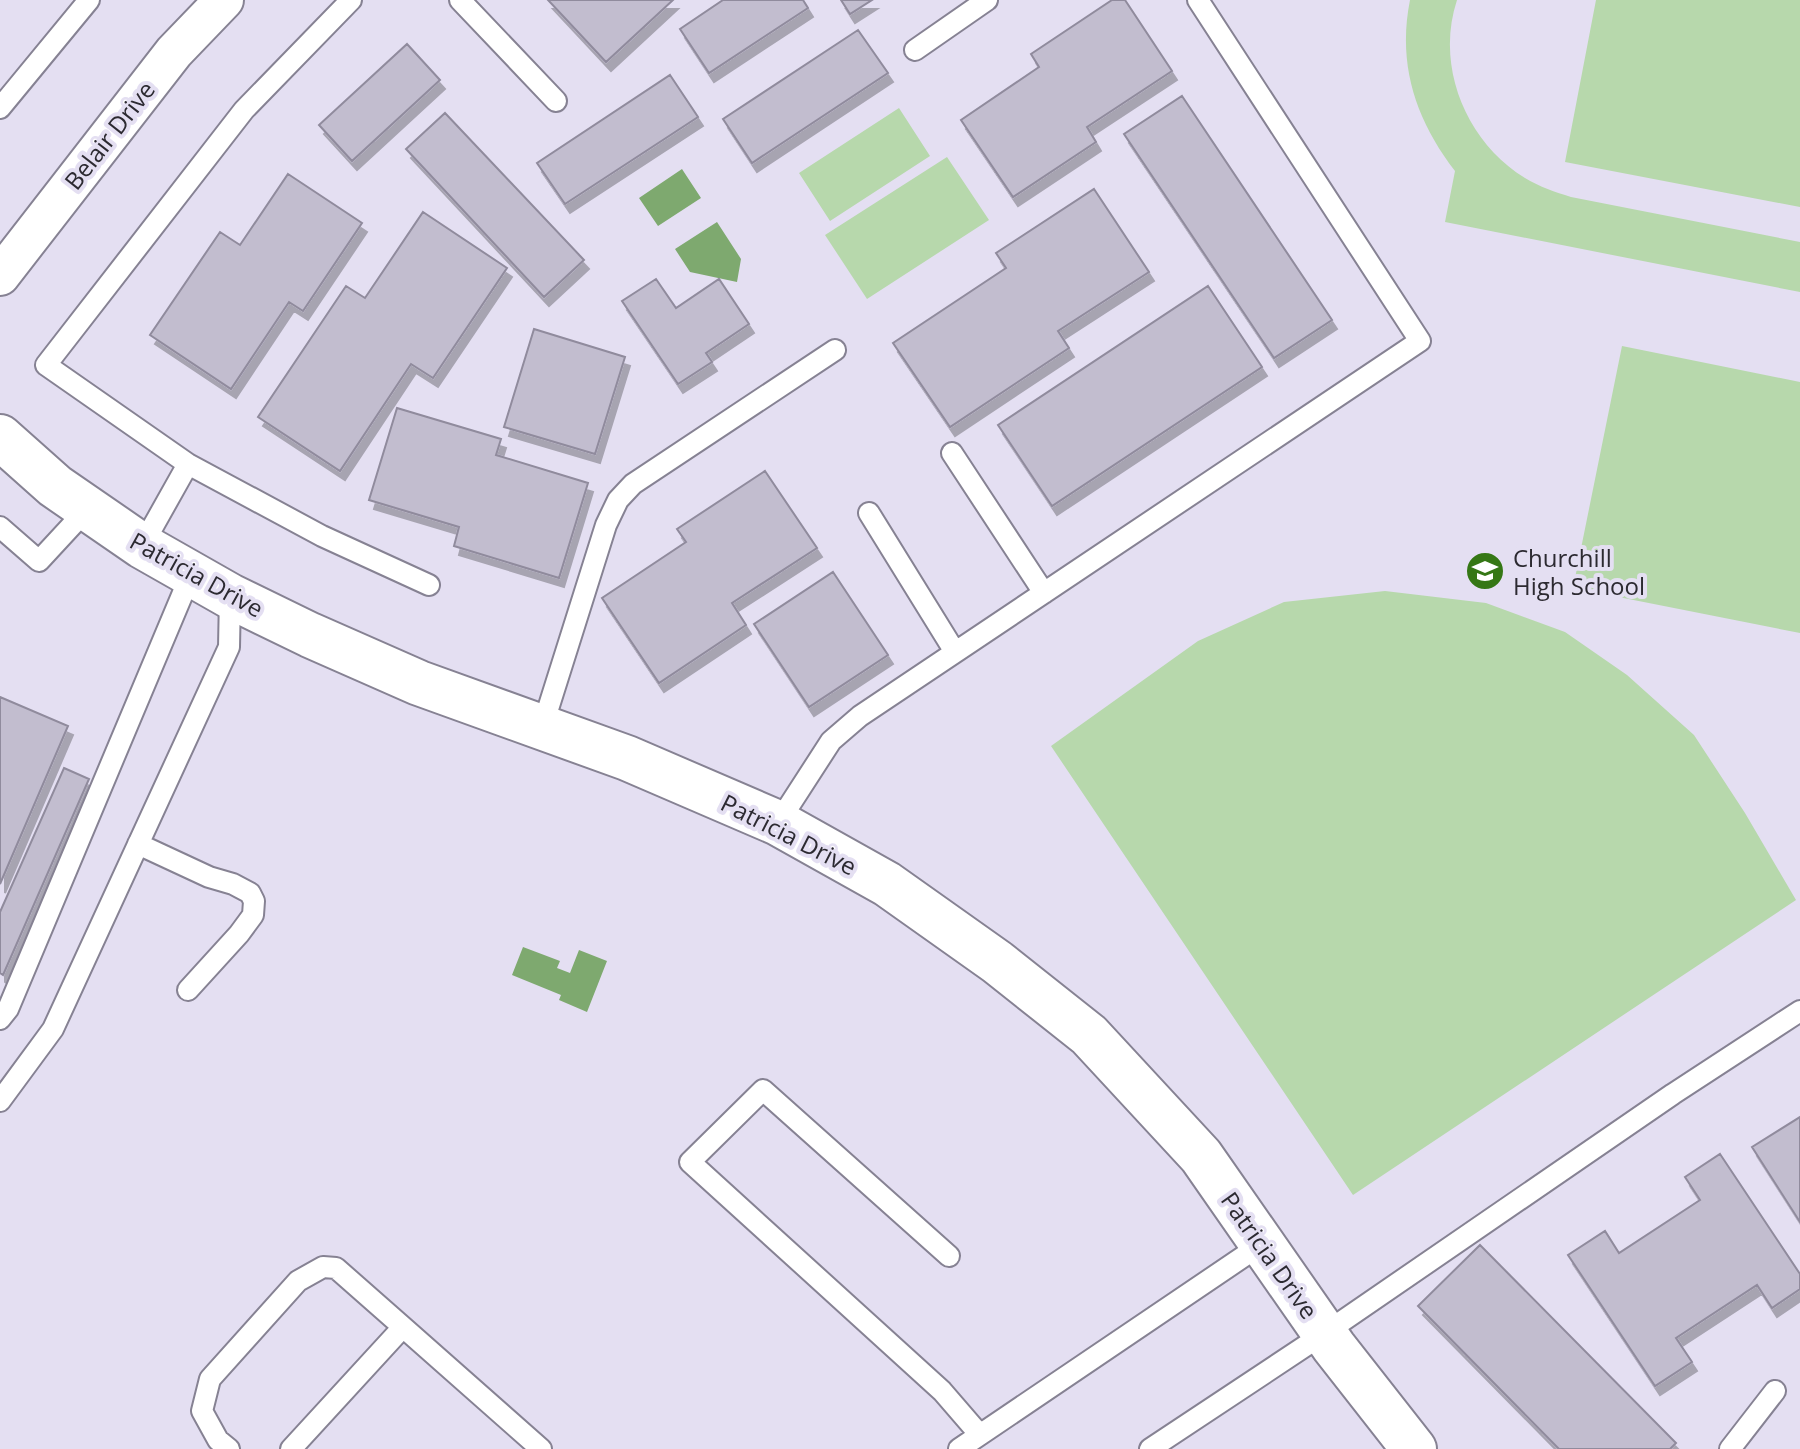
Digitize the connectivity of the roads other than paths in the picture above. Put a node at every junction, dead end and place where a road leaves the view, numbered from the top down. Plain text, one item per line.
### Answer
1 (89, 0) edge
2 (224, 0) edge
3 (351, 0) edge
4 (460, 0) edge
5 (987, 0) edge
6 (1198, 0) edge
7 (915, 50) dead end
8 (556, 101) dead end
9 (0, 108) edge
10 (0, 276) edge
11 (835, 350) dead end
12 (0, 437) edge
13 (952, 453) dead end
14 (188, 464) junction
15 (88, 508) junction
16 (869, 513) dead end
17 (0, 527) edge
18 (142, 546) junction
19 (191, 574) junction
20 (429, 585) dead end
21 (1044, 593) junction
22 (230, 596) junction
23 (955, 652) junction
24 (542, 728) junction
25 (778, 823) junction
26 (138, 844) junction
27 (188, 990) dead end
28 (1800, 1011) edge
29 (0, 1019) edge
30 (0, 1101) edge
31 (1262, 1244) junction
32 (949, 1256) dead end
33 (403, 1327) junction
34 (1325, 1333) junction
35 (1775, 1391) dead end
36 (980, 1435) junction
37 (229, 1449) edge
38 (291, 1449) edge
39 (541, 1449) edge
40 (959, 1449) edge
41 (1150, 1449) edge
42 (1414, 1449) edge
43 (1730, 1449) edge

1 - 9 lane
2 - 10 street, Belair Drive
3 - 14 lane
4 - 8 lane
5 - 7 lane
6 - 21 lane
11 - 24 lane
12 - 15 street, Patricia Drive
13 - 21 lane
14 - 18 lane
14 - 20 lane
15 - 17 lane
15 - 18 street, Patricia Drive
16 - 23 lane
18 - 19 street, Patricia Drive
19 - 22 street, Patricia Drive
19 - 29 lane
21 - 23 lane
22 - 24 street, Patricia Drive
22 - 26 lane
23 - 25 lane
24 - 25 street, Patricia Drive
25 - 31 street, Patricia Drive
26 - 27 lane
26 - 30 lane
28 - 34 lane
31 - 34 street, Patricia Drive
31 - 36 lane
32 - 36 lane
33 - 37 lane
33 - 38 lane
33 - 39 lane
34 - 41 lane
34 - 42 street, Patricia Drive
35 - 43 lane
36 - 40 lane

